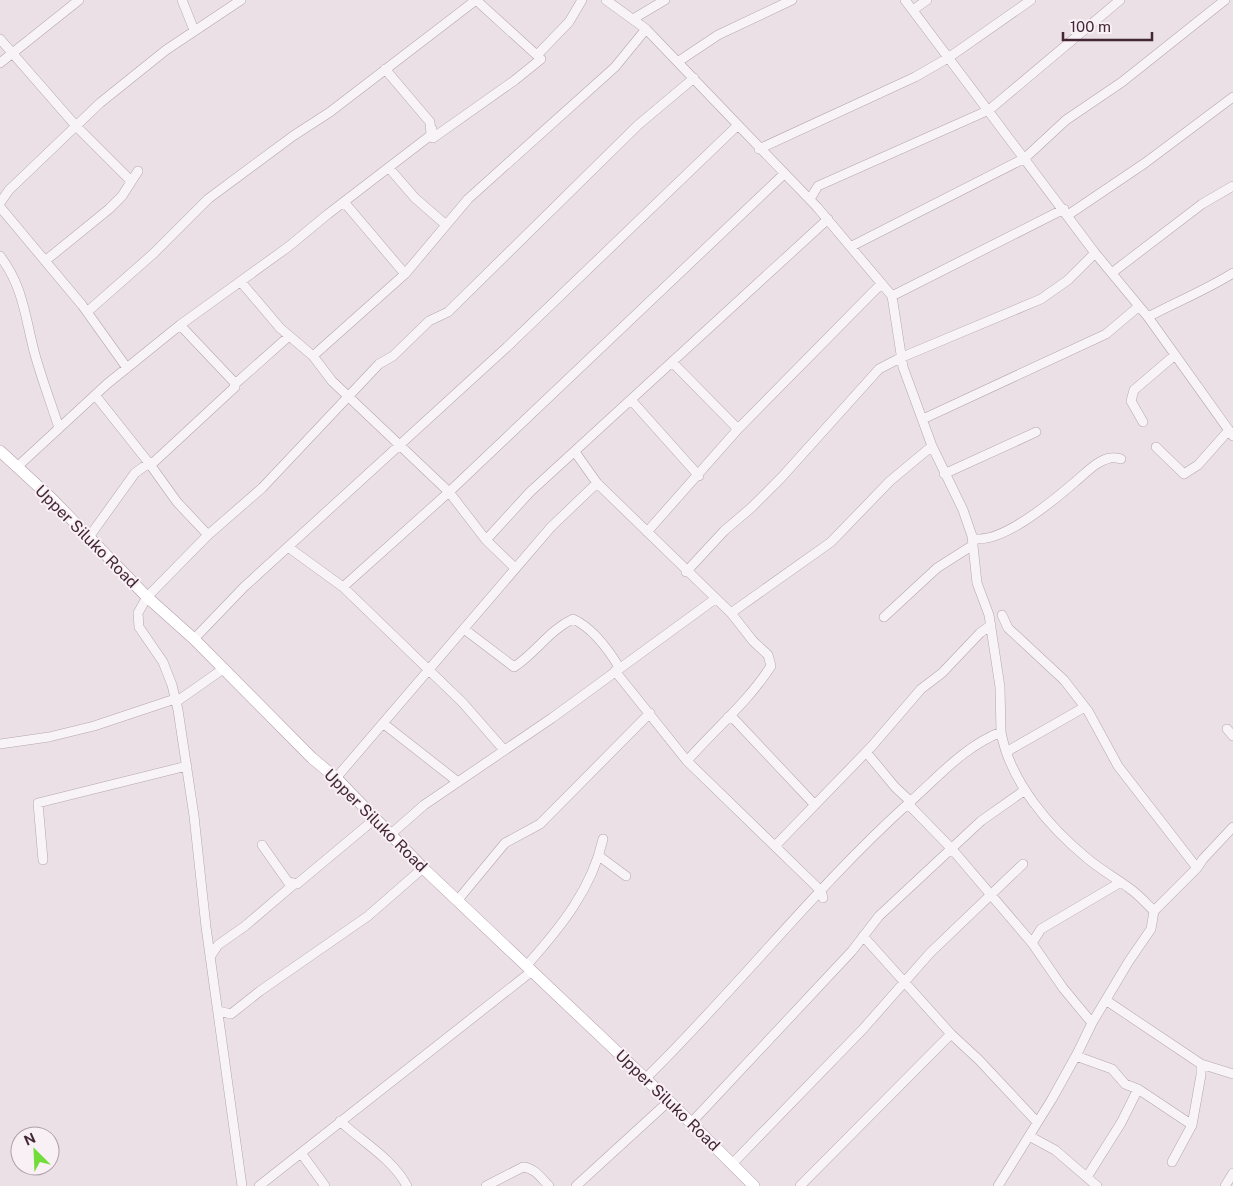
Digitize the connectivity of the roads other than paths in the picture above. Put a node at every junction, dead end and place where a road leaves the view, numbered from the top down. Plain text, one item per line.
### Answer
1 (79, 0) edge
2 (182, 0) edge
3 (240, 0) edge
4 (582, 0) edge
5 (606, 0) edge
6 (665, 0) edge
7 (792, 0) edge
8 (905, 0) edge
9 (927, 0) edge
10 (1031, 0) edge
11 (1120, 0) edge
12 (1225, 0) edge
13 (913, 10) junction
14 (633, 19) junction
15 (194, 30) junction
16 (646, 30) junction
17 (0, 39) edge
18 (13, 54) junction
19 (537, 55) junction
20 (948, 58) junction
21 (679, 61) junction
22 (0, 63) edge
23 (385, 69) junction
24 (694, 78) junction
25 (1233, 97) edge
26 (989, 110) junction
27 (738, 125) junction
28 (76, 126) junction
29 (432, 129) junction
30 (759, 149) junction
31 (1025, 158) junction
32 (388, 168) junction
33 (138, 171) dead end
34 (784, 174) junction
35 (131, 181) junction
36 (1233, 186) edge
37 (810, 199) junction
38 (344, 202) junction
39 (0, 203) edge
40 (0, 207) edge
41 (1066, 212) junction
42 (828, 219) junction
43 (446, 225) junction
44 (852, 246) junction
45 (1095, 253) junction
46 (0, 256) edge
47 (45, 261) junction
48 (1113, 272) junction
49 (405, 274) junction
50 (1233, 274) edge
51 (241, 282) junction
52 (882, 284) junction
53 (892, 296) junction
54 (1138, 307) junction
55 (87, 312) junction
56 (1148, 317) junction
57 (180, 325) junction
58 (288, 336) junction
59 (1175, 355) junction
60 (313, 356) junction
61 (900, 358) junction
62 (673, 363) junction
63 (127, 368) junction
64 (234, 384) junction
65 (95, 395) junction
66 (348, 397) junction
67 (632, 401) junction
68 (923, 419) junction
69 (1143, 422) dead end
70 (60, 428) junction
71 (738, 429) junction
72 (1036, 432) dead end
73 (1231, 433) edge
74 (398, 445) junction
75 (932, 446) junction
76 (1156, 447) dead end
77 (0, 451) edge
78 (575, 452) junction
79 (1121, 459) dead end
80 (149, 463) junction
81 (17, 468) junction
82 (944, 474) junction
83 (699, 476) junction
84 (597, 483) junction
85 (448, 492) junction
86 (647, 532) junction
87 (208, 535) junction
88 (89, 538) junction
89 (486, 540) junction
90 (972, 542) junction
91 (288, 547) junction
92 (515, 568) junction
93 (686, 572) junction
94 (343, 587) junction
95 (147, 597) junction
96 (715, 599) junction
97 (731, 613) junction
98 (1002, 615) dead end
99 (884, 617) dead end
100 (991, 625) junction
101 (464, 629) junction
102 (194, 640) junction
103 (223, 669) junction
104 (428, 669) junction
105 (617, 669) junction
106 (176, 701) junction
107 (1083, 708) dead end
108 (650, 713) junction
109 (728, 717) junction
110 (384, 724) junction
111 (1001, 732) junction
112 (0, 744) edge
113 (504, 750) junction
114 (866, 752) junction
115 (1006, 752) junction
116 (687, 760) junction
117 (187, 766) junction
118 (336, 778) junction
119 (458, 782) junction
120 (1025, 790) junction
121 (909, 803) junction
122 (815, 805) junction
123 (376, 818) junction
124 (1233, 827) edge
125 (391, 834) junction
126 (602, 839) dead end
127 (262, 845) dead end
128 (776, 845) junction
129 (951, 848) junction
130 (43, 860) dead end
131 (1023, 864) dead end
132 (422, 868) junction
133 (1197, 868) junction
134 (1121, 882) junction
135 (293, 885) junction
136 (990, 893) junction
137 (822, 895) junction
138 (457, 900) junction
139 (1154, 911) junction
140 (863, 936) junction
141 (1032, 943) junction
142 (210, 957) junction
143 (530, 968) junction
144 (905, 983) junction
145 (1106, 1001) junction
146 (218, 1011) junction
147 (1092, 1023) junction
148 (951, 1034) junction
149 (1076, 1056) junction
150 (1201, 1064) junction
151 (1233, 1074) edge
152 (646, 1079) junction
153 (1138, 1090) junction
154 (669, 1101) junction
155 (340, 1121) junction
156 (1037, 1122) junction
157 (691, 1123) junction
158 (1192, 1125) junction
159 (1029, 1136) junction
160 (300, 1153) junction
161 (1172, 1162) dead end
162 (733, 1163) junction
163 (1233, 1173) edge
164 (1087, 1177) junction
165 (242, 1186) edge
166 (259, 1186) edge
167 (325, 1186) edge
168 (407, 1186) edge
169 (486, 1186) edge
170 (549, 1186) edge
171 (576, 1186) edge
172 (754, 1186) edge
173 (800, 1186) edge
174 (998, 1186) edge
175 (1097, 1186) edge
176 (1224, 1186) edge

1 - 18 street
2 - 15 street
3 - 15 street
4 - 19 street
5 - 14 street
6 - 14 street
7 - 21 street
8 - 13 street
9 - 13 street
10 - 20 street
11 - 26 street
12 - 31 street
13 - 20 street
14 - 16 street
15 - 28 street
16 - 21 street
16 - 43 street
17 - 18 street
18 - 22 street
18 - 28 street
19 - 23 street
19 - 29 street
20 - 26 street
20 - 30 street
21 - 24 street
23 - 29 street
23 - 55 street
24 - 27 street
24 - 66 street
25 - 41 street
26 - 31 street
26 - 37 street
27 - 30 street
27 - 74 street
28 - 35 street
28 - 39 street
29 - 32 street
30 - 34 street
31 - 41 street
31 - 44 street
32 - 38 street
32 - 43 street
33 - 35 street
34 - 37 street
34 - 85 street
35 - 47 street
36 - 48 street
37 - 42 street
38 - 49 street
38 - 51 street
40 - 47 street
41 - 45 street
41 - 53 street
42 - 44 street
42 - 62 street
43 - 49 street
44 - 52 street
45 - 48 street
45 - 61 street
46 - 70 street
47 - 55 street
48 - 54 street
49 - 60 street
50 - 56 street
51 - 57 street
51 - 58 street
52 - 53 street
52 - 71 street
53 - 61 street
54 - 56 street
54 - 68 street
55 - 63 street
56 - 59 street
57 - 63 street
57 - 64 street
58 - 60 street
58 - 64 street
59 - 69 street
59 - 73 street
60 - 66 street
61 - 68 street
61 - 93 street
62 - 67 street
62 - 71 street
63 - 65 street
64 - 80 street
65 - 70 street
65 - 80 street
66 - 74 street
66 - 87 street
67 - 78 street
67 - 83 street
68 - 75 street
70 - 81 street
71 - 83 street
72 - 82 street
73 - 76 street
74 - 85 street
74 - 91 street
75 - 82 street
75 - 97 street
77 - 81 main road, Upper Siluko Road
78 - 84 street
78 - 89 street
79 - 90 street
80 - 87 street
80 - 88 street
81 - 88 main road, Upper Siluko Road
82 - 90 street
83 - 86 street
84 - 86 street
84 - 92 street
85 - 89 street
85 - 94 street
86 - 93 street
87 - 95 street
88 - 95 main road, Upper Siluko Road
89 - 92 street
90 - 99 street
90 - 100 street
91 - 94 street
91 - 102 street
92 - 101 street
93 - 96 street
94 - 104 street
95 - 102 main road, Upper Siluko Road
95 - 106 street
96 - 97 street
96 - 105 street
97 - 109 street
98 - 133 street
100 - 111 street
100 - 114 street
101 - 104 street
101 - 105 street
102 - 103 main road, Upper Siluko Road
103 - 106 street
103 - 118 main road, Upper Siluko Road
104 - 110 street
104 - 113 street
105 - 108 street
105 - 113 street
106 - 112 street
106 - 117 street
107 - 115 street
108 - 116 street
108 - 138 street
109 - 116 street
109 - 122 street
110 - 118 street
110 - 119 street
111 - 115 street
111 - 121 street
113 - 119 street
114 - 121 street
114 - 122 street
115 - 120 street
116 - 128 street
117 - 130 street
117 - 142 street
118 - 123 main road, Upper Siluko Road
119 - 125 street
120 - 129 street
120 - 134 street
121 - 129 street
121 - 137 street
122 - 128 street
123 - 125 main road, Upper Siluko Road
123 - 135 street
124 - 133 street
125 - 132 main road, Upper Siluko Road
126 - 143 street
127 - 135 street
128 - 137 street
129 - 136 street
129 - 140 street
131 - 136 street
132 - 138 main road, Upper Siluko Road
132 - 146 street
133 - 139 street
134 - 139 street
134 - 141 street
135 - 142 street
136 - 141 street
136 - 144 street
137 - 152 street
138 - 143 main road, Upper Siluko Road
139 - 145 street
140 - 144 street
140 - 157 street
141 - 147 street
142 - 146 street
143 - 152 main road, Upper Siluko Road
143 - 155 street
144 - 148 street
144 - 162 street
145 - 147 street
145 - 150 street
146 - 165 street
147 - 149 street
148 - 156 street
148 - 173 street
149 - 153 street
149 - 156 street
150 - 151 street
150 - 158 street
152 - 154 main road, Upper Siluko Road
153 - 158 street
153 - 164 street
154 - 157 main road, Upper Siluko Road
154 - 171 street
155 - 160 street
155 - 168 street
156 - 159 street
157 - 162 main road, Upper Siluko Road
158 - 161 street
159 - 164 street
159 - 174 street
160 - 166 street
160 - 167 street
162 - 172 main road, Upper Siluko Road
163 - 176 street
164 - 175 street
169 - 170 street

